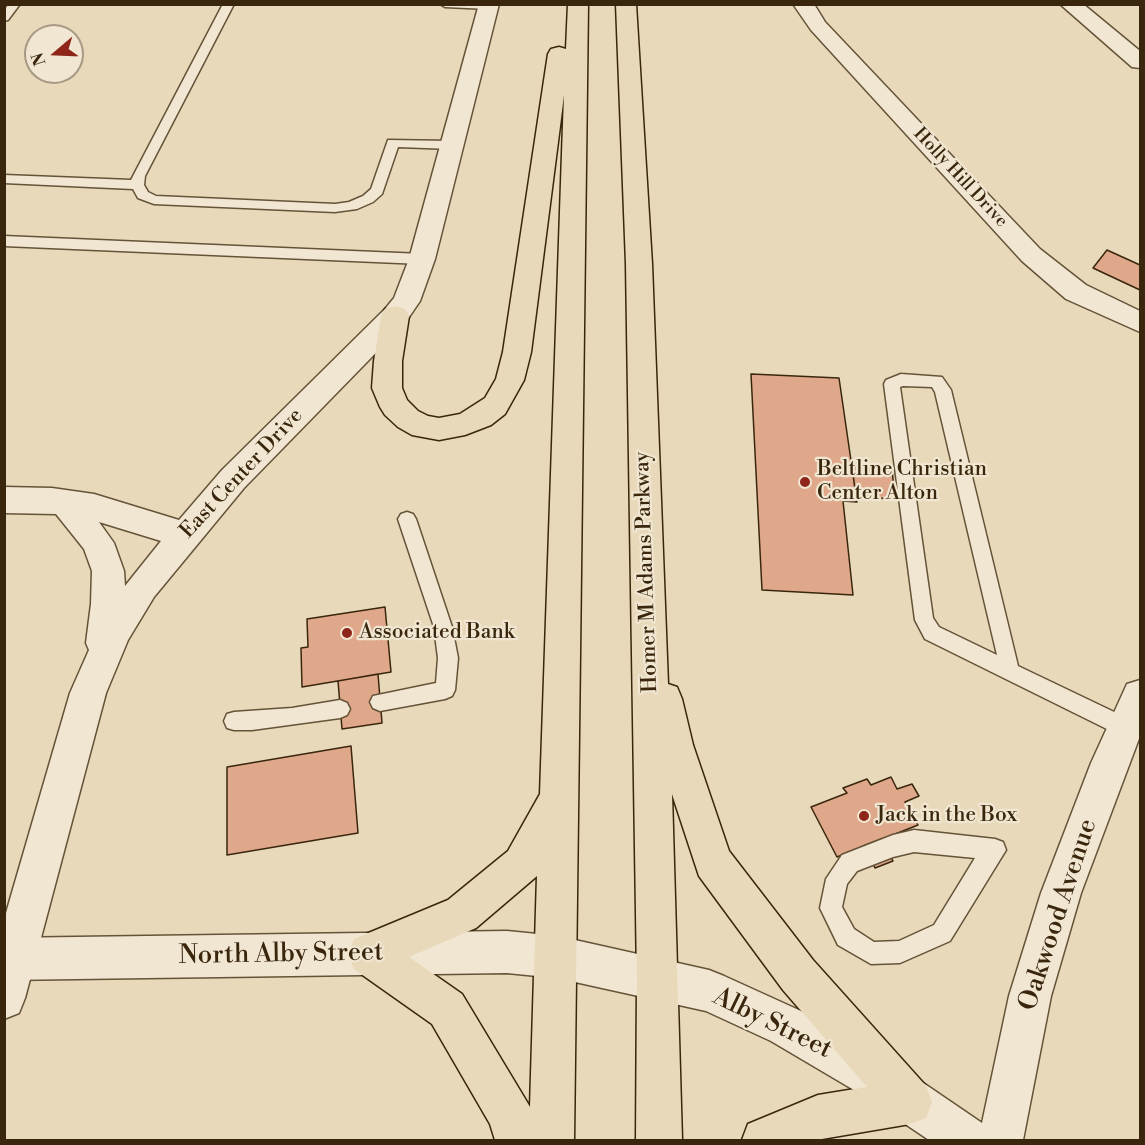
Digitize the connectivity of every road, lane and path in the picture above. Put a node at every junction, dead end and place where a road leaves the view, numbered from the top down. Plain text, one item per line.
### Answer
1 (15, 4) edge
2 (229, 4) edge
3 (445, 4) edge
4 (566, 4) edge
5 (578, 4) edge
6 (626, 4) edge
7 (803, 4) edge
8 (1070, 4) edge
9 (489, 5) edge
10 (4, 18) edge
11 (1140, 62) edge
12 (452, 146) junction
13 (4, 179) edge
14 (137, 185) junction
15 (4, 241) edge
16 (422, 259) junction
17 (395, 316) junction
18 (1140, 322) edge
19 (4, 500) edge
20 (65, 503) junction
21 (407, 519) dead end
22 (184, 535) junction
23 (649, 638) junction
24 (100, 666) junction
25 (1010, 671) junction
26 (380, 702) dead end
27 (340, 709) dead end
28 (1133, 712) edge
29 (234, 721) dead end
30 (561, 795) junction
31 (995, 850) joint
32 (369, 954) junction
33 (557, 957) junction
34 (10, 959) edge
35 (658, 980) junction
36 (4, 998) edge
37 (910, 1102) junction
38 (517, 1140) edge
39 (551, 1140) edge
40 (659, 1140) edge
41 (764, 1140) edge
42 (967, 1140) edge
43 (1001, 1140) edge

1 - 10 lane
2 - 14 lane
3 - 9 lane
4 - 17 main road
5 - 30 main road
6 - 23 main road, Homer M Adams Parkway
7 - 18 street, Holly Hill Drive
8 - 11 street
9 - 12 street, East Center Drive
12 - 14 lane
12 - 16 street, East Center Drive
13 - 14 lane
15 - 16 lane
16 - 17 street, East Center Drive
17 - 22 street, East Center Drive
19 - 20 street
20 - 22 street
20 - 24 street
21 - 26 lane
22 - 24 street, East Center Drive
23 - 35 main road, Homer M Adams Parkway
23 - 37 main road
24 - 34 street, East Center Drive
25 - 25 lane
25 - 28 lane
27 - 29 lane
28 - 43 street, Oakwood Avenue
30 - 32 main road
30 - 33 main road
31 - 31 lane
32 - 33 street, North Alby Street
32 - 34 street, North Alby Street
32 - 38 main road
33 - 35 street, Alby Street
33 - 39 main road
34 - 36 street, East Center Drive
35 - 37 street, Alby Street
35 - 40 main road, Homer M Adams Parkway
37 - 41 main road
37 - 42 street, Alby Street

